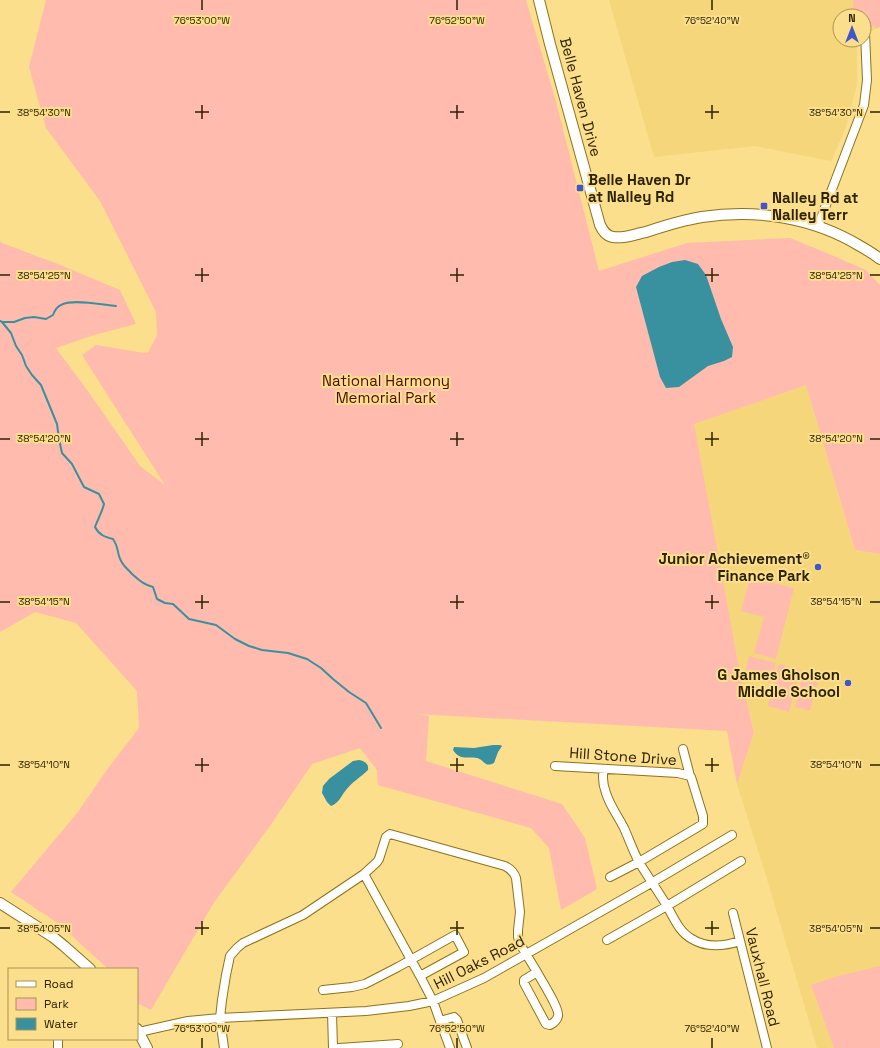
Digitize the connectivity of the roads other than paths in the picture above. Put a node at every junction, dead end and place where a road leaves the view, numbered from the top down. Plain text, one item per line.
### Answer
1 (539, 0) edge
2 (866, 48) edge
3 (818, 226) junction
4 (880, 259) edge
5 (682, 749) dead end
6 (554, 766) dead end
7 (604, 769) junction
8 (690, 776) junction
9 (732, 835) dead end
10 (741, 861) dead end
11 (640, 862) junction
12 (364, 874) junction
13 (610, 877) dead end
14 (653, 882) junction
15 (0, 904) edge
16 (667, 906) junction
17 (733, 913) dead end
18 (607, 940) dead end
19 (740, 941) junction
20 (526, 954) junction
21 (412, 960) junction
22 (89, 968) edge
23 (537, 972) junction
24 (420, 976) junction
25 (322, 990) dead end
26 (433, 1001) junction
27 (332, 1013) junction
28 (220, 1018) junction
29 (440, 1021) junction
30 (138, 1030) edge
31 (398, 1044) dead end
32 (148, 1048) edge
33 (224, 1048) edge
34 (333, 1048) edge
35 (339, 1048) edge
36 (450, 1048) edge
37 (467, 1048) edge
38 (766, 1048) edge

1 - 3 street, Belle Haven Drive
2 - 3 street
3 - 4 street
5 - 8 street
6 - 7 street, Hill Stone Drive
7 - 8 street, Hill Stone Drive
7 - 11 street
8 - 11 street
9 - 14 street, Hill Oaks Road
10 - 16 street
11 - 13 street
11 - 14 street
12 - 20 street
12 - 21 street
12 - 28 street
14 - 16 street
14 - 20 street, Hill Oaks Road
15 - 22 street
16 - 18 street
16 - 19 street
17 - 19 street, Vauxhall Road
19 - 38 street, Vauxhall Road
20 - 23 street
20 - 26 street, Hill Oaks Road
21 - 24 street
21 - 24 street
21 - 25 street
23 - 23 street
24 - 26 street
26 - 27 street, Hill Oaks Road
26 - 29 street
27 - 28 street, Hill Oaks Road
27 - 34 street
28 - 30 street, Hill Oaks Road
28 - 33 street
29 - 36 street
29 - 37 street
30 - 32 street
31 - 35 street

